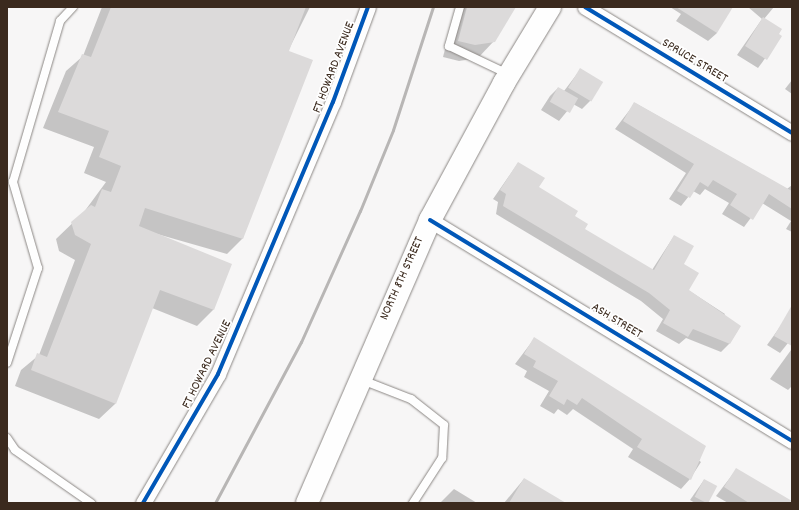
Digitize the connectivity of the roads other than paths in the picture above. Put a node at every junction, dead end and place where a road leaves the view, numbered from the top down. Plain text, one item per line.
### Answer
1 (73, 7) edge
2 (368, 7) edge
3 (460, 7) edge
4 (550, 7) edge
5 (585, 7) edge
6 (509, 74) junction
7 (792, 133) edge
8 (430, 220) junction
9 (7, 363) edge
10 (360, 379) junction
11 (7, 438) edge
12 (792, 441) edge
13 (308, 502) edge
14 (91, 503) edge
15 (143, 503) edge
16 (413, 503) edge

1 - 9 lane
2 - 15 street, FT HOWARD AVENUE
3 - 6 lane
4 - 6 main road, NORTH 8TH STREET
5 - 7 street, SPRUCE STREET
6 - 8 main road, NORTH 8TH STREET
8 - 10 main road, NORTH 8TH STREET
8 - 12 street, ASH STREET
10 - 13 main road, NORTH 8TH STREET
10 - 16 lane
11 - 14 lane

